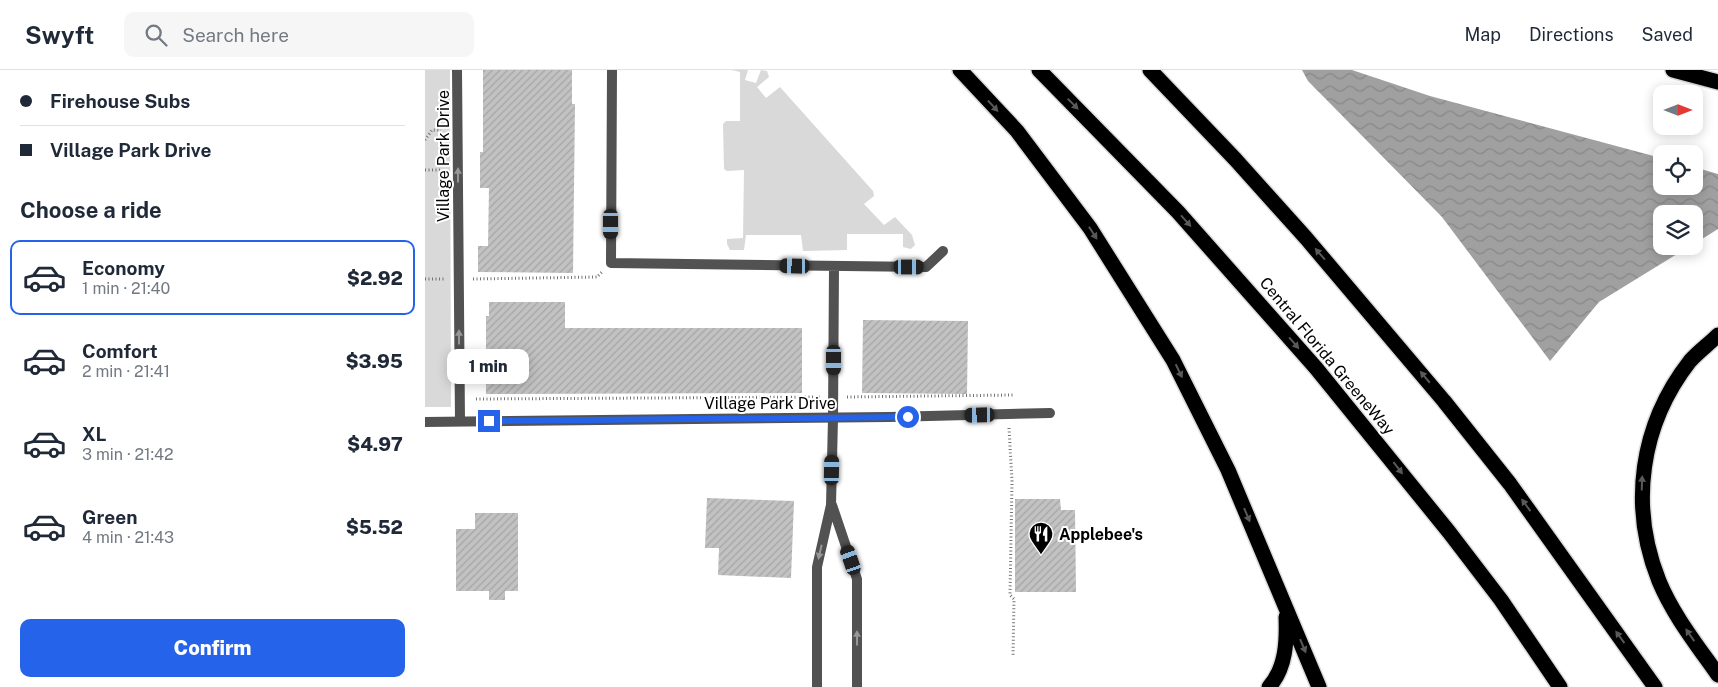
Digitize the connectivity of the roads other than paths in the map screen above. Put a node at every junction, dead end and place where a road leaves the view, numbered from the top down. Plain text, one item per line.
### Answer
1 (457, 70) edge
2 (612, 70) edge
3 (960, 70) edge
4 (1039, 70) edge
5 (1150, 70) edge
6 (1673, 70) edge
7 (1718, 82) edge
8 (943, 251) dead end
9 (834, 267) junction
10 (1718, 335) edge
11 (1050, 413) dead end
12 (833, 418) junction
13 (459, 421) junction
14 (425, 422) edge
15 (831, 505) junction
16 (1286, 606) junction
17 (1718, 675) edge
18 (1557, 682) edge
19 (1652, 682) edge
20 (817, 687) edge
21 (857, 687) edge
22 (1269, 687) edge
23 (1319, 687) edge

13 -> 1 street, Village Park Drive
2 - 9 street
3 -> 16 highway
4 -> 18 highway, Central Florida GreeneWay
19 -> 5 highway
6 - 7 highway
8 - 9 street
9 - 12 street
17 -> 10 highway
11 - 12 street, Village Park Drive
12 - 13 street, Village Park Drive
12 - 15 street
13 - 14 street, Village Park Drive
15 -> 20 street
21 -> 15 street
16 - 22 highway
16 -> 23 highway

